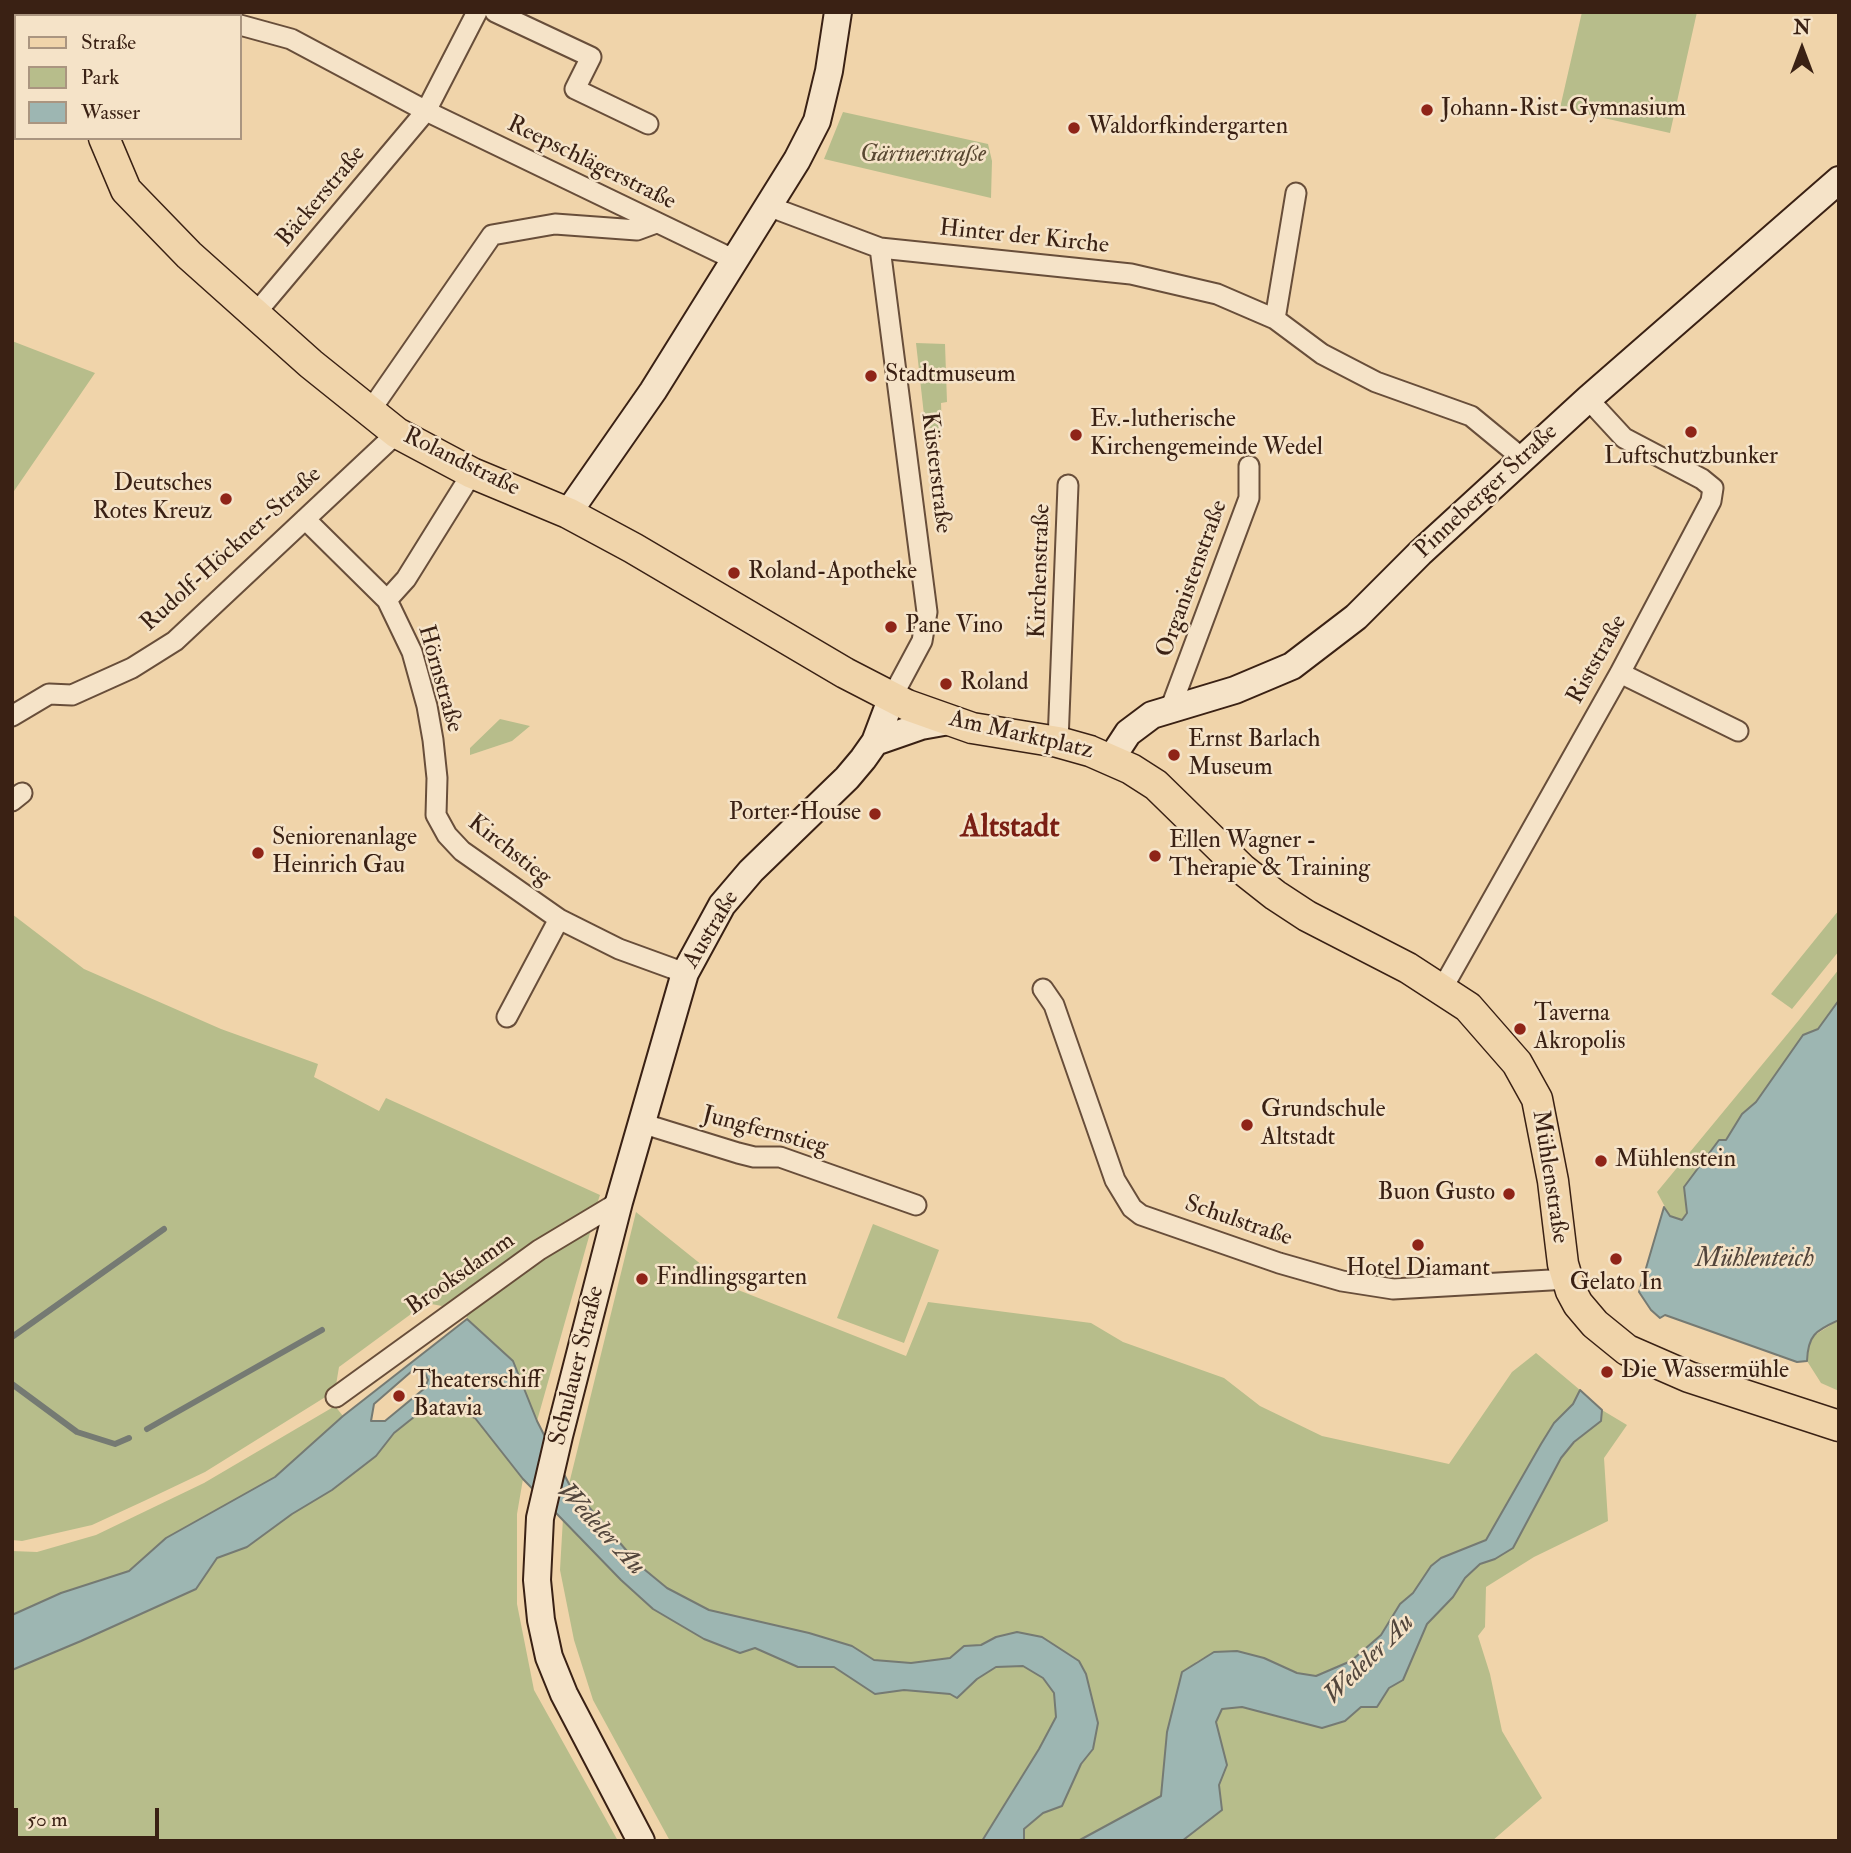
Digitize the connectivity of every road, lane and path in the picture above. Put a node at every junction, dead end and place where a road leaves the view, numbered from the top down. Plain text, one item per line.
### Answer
1 (477, 12) edge
2 (495, 12) edge
3 (838, 12) edge
4 (242, 26) edge
5 (426, 111) junction
6 (648, 124) dead end
7 (105, 140) edge
8 (1839, 180) edge
9 (1296, 193) dead end
10 (773, 208) junction
11 (656, 223) junction
12 (886, 249) junction
13 (735, 260) junction
14 (255, 314) junction
15 (1275, 319) junction
16 (1588, 398) junction
17 (370, 411) junction
18 (397, 433) junction
19 (1522, 458) junction
20 (1249, 466) dead end
21 (472, 472) junction
22 (1068, 485) dead end
23 (568, 513) junction
24 (305, 519) junction
25 (387, 600) junction
26 (1620, 673) junction
27 (892, 697) junction
28 (1171, 707) junction
29 (12, 716) edge
30 (949, 721) junction
31 (1738, 731) dead end
32 (1058, 742) junction
33 (875, 743) junction
34 (1111, 759) junction
35 (436, 815) joint
36 (559, 919) junction
37 (685, 973) junction
38 (1043, 989) dead end
39 (1442, 989) junction
40 (507, 1017) dead end
41 (641, 1123) junction
42 (619, 1202) junction
43 (916, 1205) dead end
44 (1568, 1279) junction
45 (336, 1396) dead end
46 (1839, 1426) edge
47 (641, 1841) edge

1 - 5 street
2 - 6 street
3 - 10 street
4 - 5 street, Reepschlägerstraße
5 - 11 street, Reepschlägerstraße
5 - 14 street, Bäckerstraße
7 - 14 main road, Rolandstraße
8 - 16 street, Pinneberger Straße
9 - 15 street
10 - 12 street, Hinter der Kirche
10 - 13 street
11 - 13 street, Reepschlägerstraße
11 - 17 street
12 - 15 street, Hinter der Kirche
12 - 27 street, Küsterstraße
13 - 23 street
14 - 17 main road, Rolandstraße
15 - 19 street, Hinter der Kirche
16 - 19 street, Pinneberger Straße
16 - 26 street, Riststraße
17 - 18 main road, Rolandstraße
18 - 21 main road, Rolandstraße
18 - 24 street, Rudolf-Höckner-Straße
19 - 28 street, Pinneberger Straße
20 - 28 street, Organistenstraße
21 - 23 main road, Rolandstraße
21 - 25 street
22 - 32 street, Kirchenstraße
23 - 27 main road, Rolandstraße
24 - 25 street, Hörnstraße
24 - 29 street, Rudolf-Höckner-Straße
25 - 35 street, Hörnstraße
26 - 31 street
26 - 39 street, Riststraße
27 - 30 main road, Am Marktplatz
27 - 33 street, Austraße
28 - 34 street, Pinneberger Straße
30 - 32 main road, Am Marktplatz
30 - 33 street
32 - 34 main road, Am Marktplatz
33 - 37 street, Austraße
34 - 39 main road, Mühlenstraße
35 - 36 street, Kirchstieg
36 - 37 street, Kirchstieg
36 - 40 street, Kirchstieg
37 - 41 street, Austraße
38 - 44 street, Schulstraße
39 - 44 main road, Mühlenstraße
41 - 42 street, Schulauer Straße
41 - 43 street, Jungfernstieg
42 - 45 street, Brooksdamm
42 - 47 street, Schulauer Straße
44 - 46 main road, Mühlenstraße

